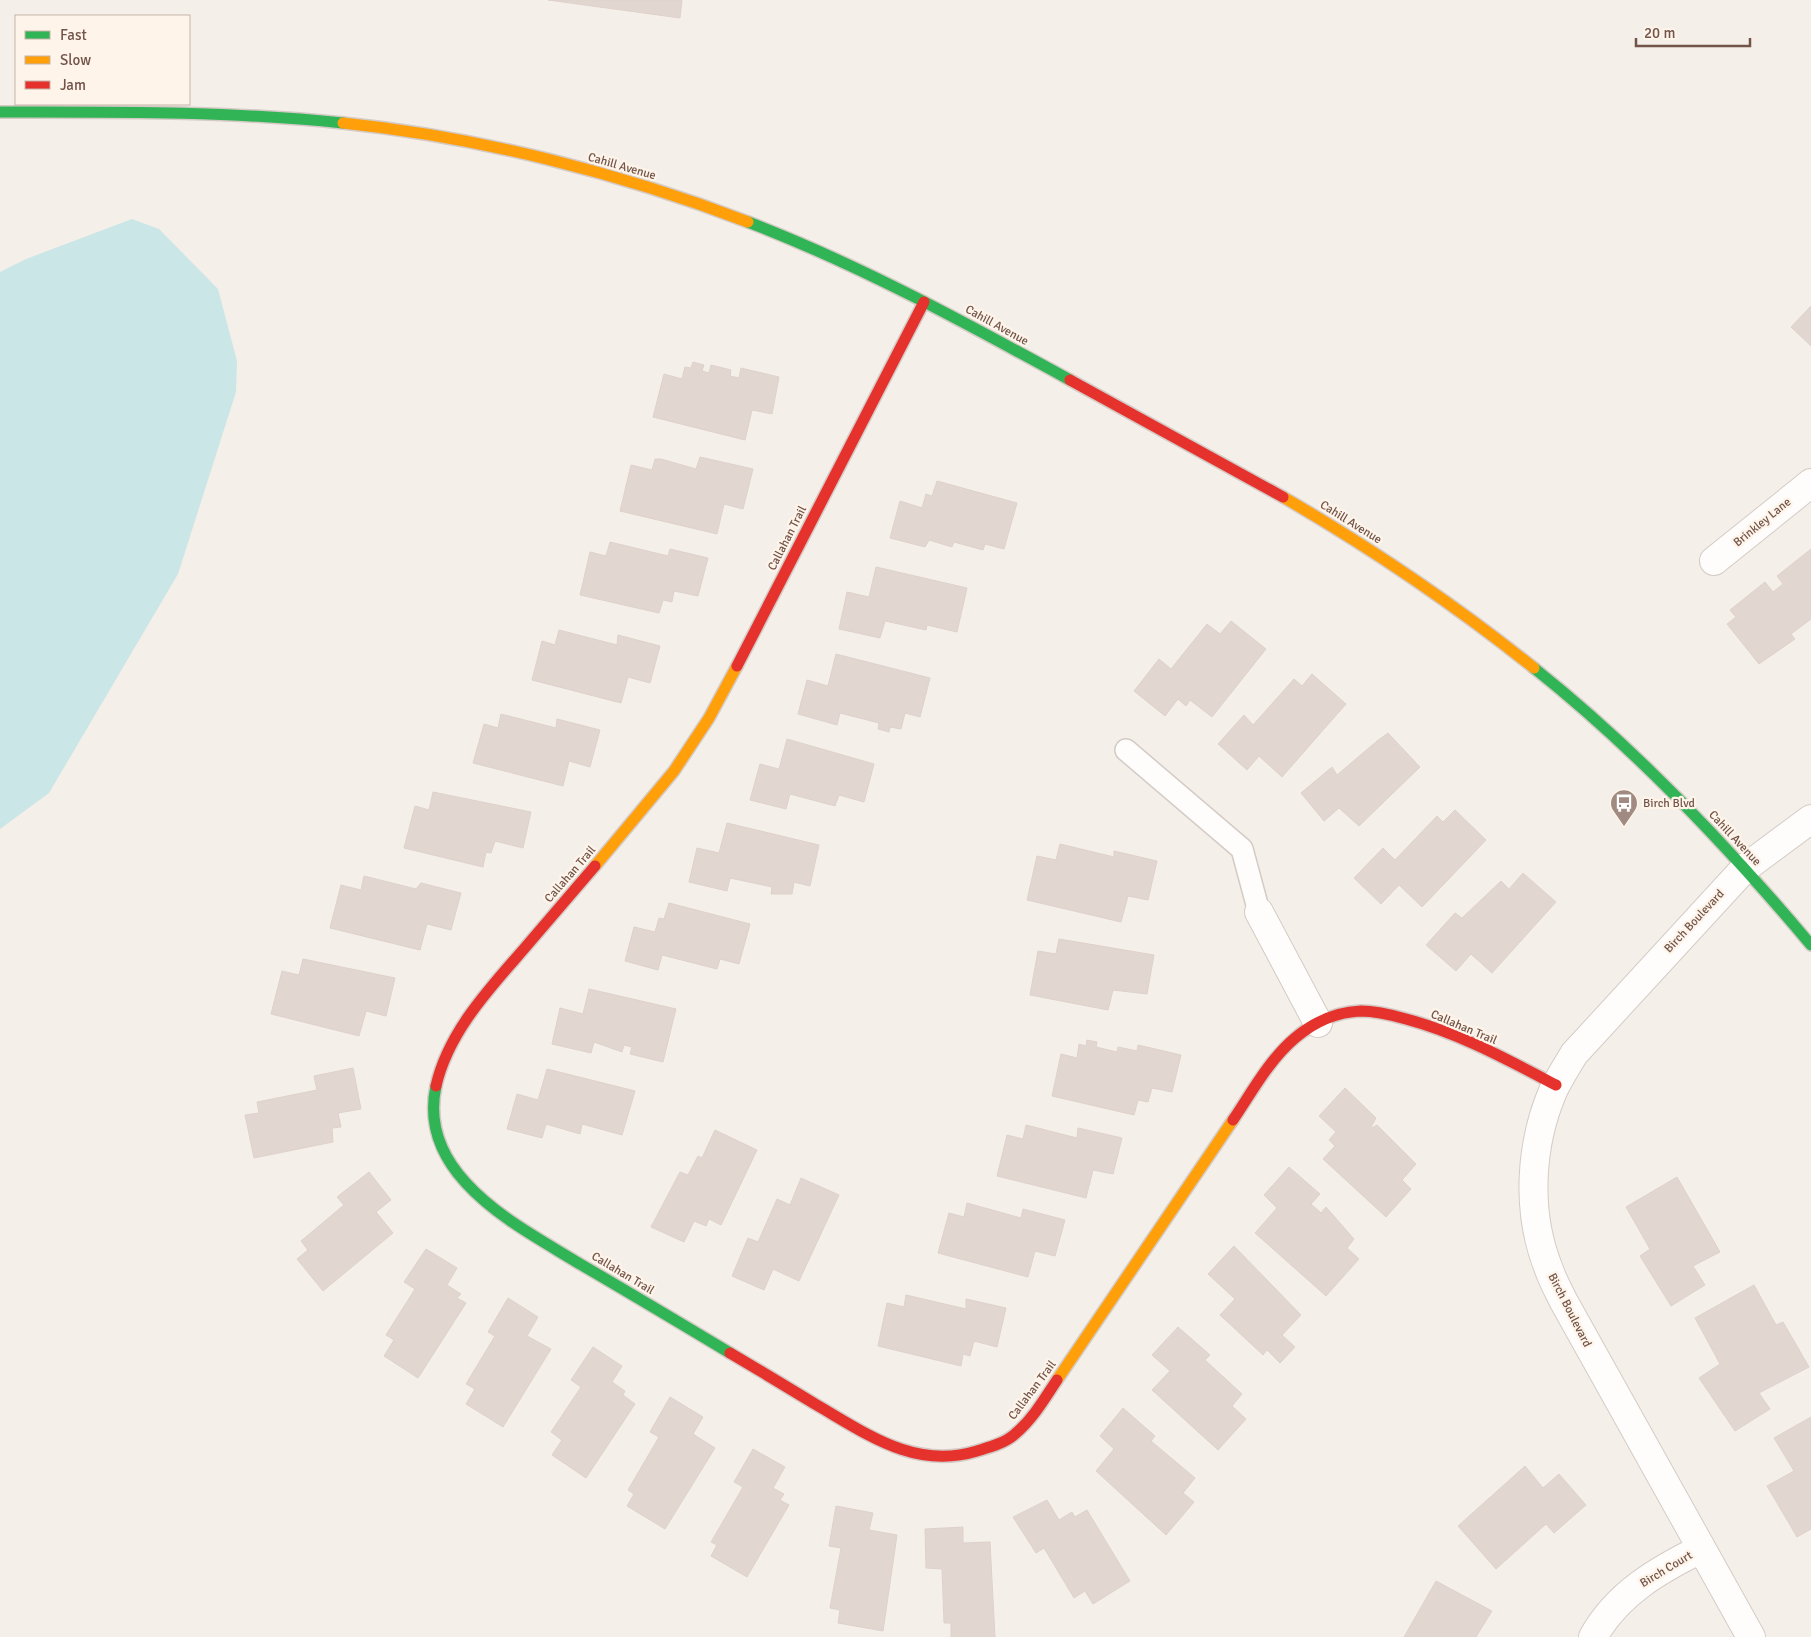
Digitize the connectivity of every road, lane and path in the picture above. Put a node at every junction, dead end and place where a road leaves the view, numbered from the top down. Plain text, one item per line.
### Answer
1 (0, 112) edge
2 (924, 302) junction
3 (1811, 483) edge
4 (1714, 561) dead end
5 (1126, 750) dead end
6 (1811, 819) edge
7 (1745, 868) junction
8 (1259, 912) joint
9 (1811, 945) edge
10 (1318, 1023) junction
11 (1556, 1085) junction
12 (1701, 1549) junction
13 (1593, 1637) edge
14 (1750, 1637) edge

1 - 2 street, Cahill Avenue
2 - 7 street, Cahill Avenue
2 - 10 street, Callahan Trail
3 - 4 street, Brinkley Lane
5 - 8 lane
6 - 7 street, Birch Boulevard
7 - 9 street, Cahill Avenue
7 - 11 street, Birch Boulevard
8 - 10 street
10 - 11 street, Callahan Trail
11 - 12 street, Birch Boulevard
12 - 13 street, Birch Court
12 - 14 street, Birch Boulevard

